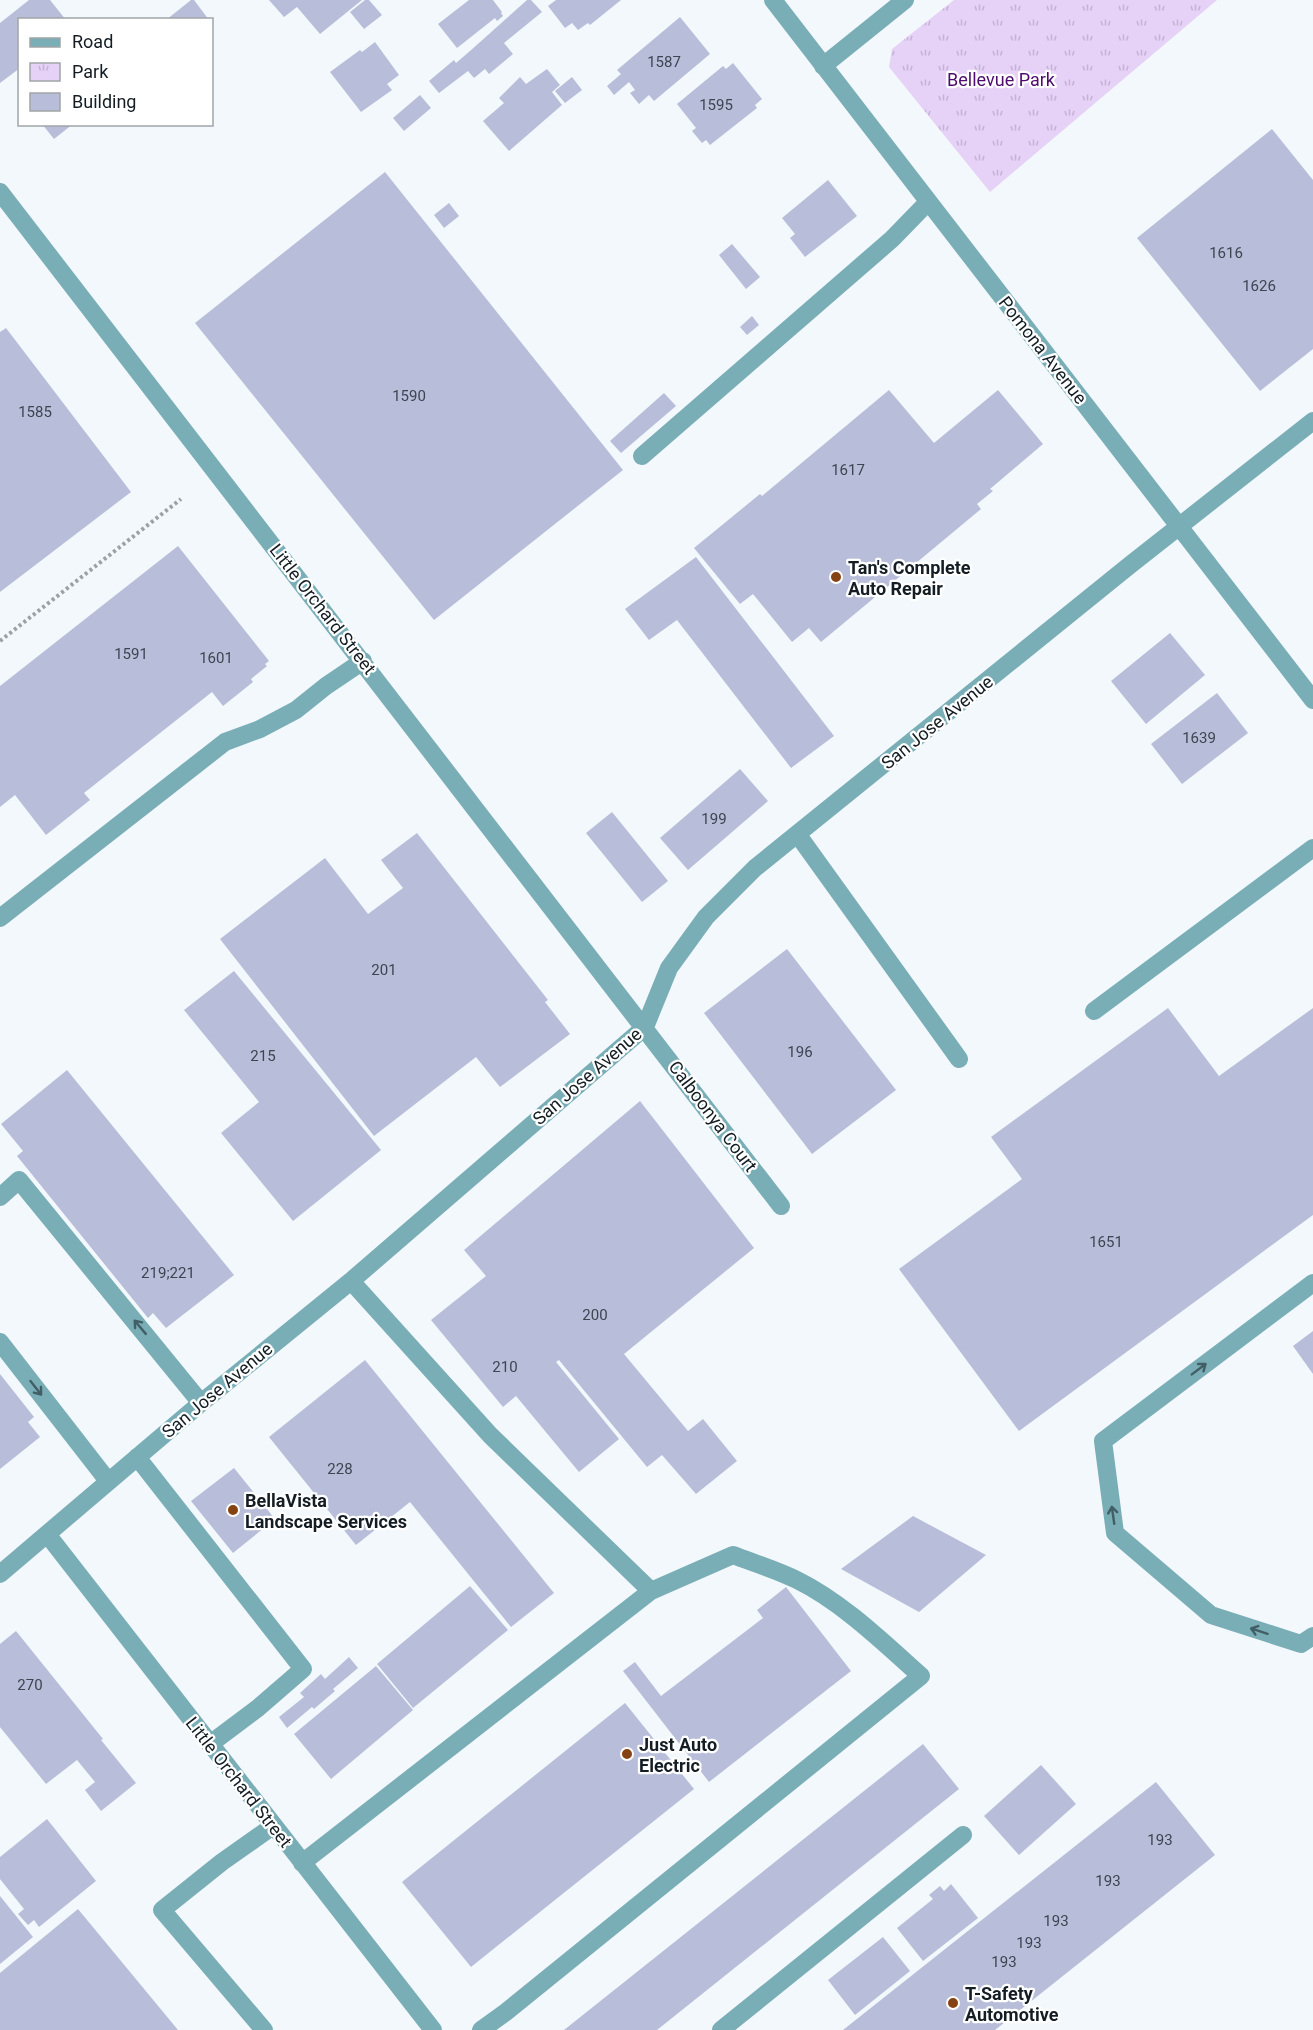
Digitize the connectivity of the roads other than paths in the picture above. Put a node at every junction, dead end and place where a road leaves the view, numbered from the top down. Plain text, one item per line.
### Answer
1 (773, 0) edge
2 (905, 0) edge
3 (824, 66) junction
4 (0, 192) edge
5 (928, 202) junction
6 (1313, 422) edge
7 (642, 456) dead end
8 (1180, 528) junction
9 (363, 661) junction
10 (1313, 700) edge
11 (798, 835) junction
12 (1313, 849) edge
13 (0, 918) edge
14 (1094, 1011) dead end
15 (645, 1027) junction
16 (959, 1059) dead end
17 (0, 1197) edge
18 (781, 1206) dead end
19 (351, 1281) junction
20 (1313, 1283) edge
21 (0, 1342) edge
22 (201, 1403) junction
23 (137, 1457) junction
24 (108, 1481) junction
25 (47, 1534) junction
26 (0, 1574) edge
27 (651, 1591) junction
28 (1313, 1636) edge
29 (210, 1744) junction
30 (273, 1826) junction
31 (963, 1834) dead end
32 (302, 1863) junction
33 (264, 2030) edge
34 (433, 2030) edge
35 (481, 2030) edge
36 (721, 2030) edge

1 - 3 street, Pomona Avenue
2 - 3 street
3 - 5 street, Pomona Avenue
4 - 9 street, Little Orchard Street
5 - 7 street
5 - 8 street, Pomona Avenue
6 - 8 street, San Jose Avenue
8 - 10 street, Pomona Avenue
8 - 11 street, San Jose Avenue
9 - 13 street
9 - 15 street, Little Orchard Street
11 - 15 street, San Jose Avenue
11 - 16 street
12 - 14 street
15 - 18 street, Calboonya Court
15 - 19 street, San Jose Avenue
22 -> 17 street
19 - 22 street, San Jose Avenue
19 - 27 street
28 -> 20 street
21 -> 24 street
22 - 23 street, San Jose Avenue
23 - 24 street, San Jose Avenue
23 - 29 street
24 - 25 street, San Jose Avenue
25 - 26 street, San Jose Avenue
25 - 29 street, Little Orchard Street
27 - 32 street
27 - 35 street
29 - 30 street, Little Orchard Street
30 - 32 street, Little Orchard Street
30 - 33 street
31 - 36 street
32 - 34 street, Little Orchard Street

